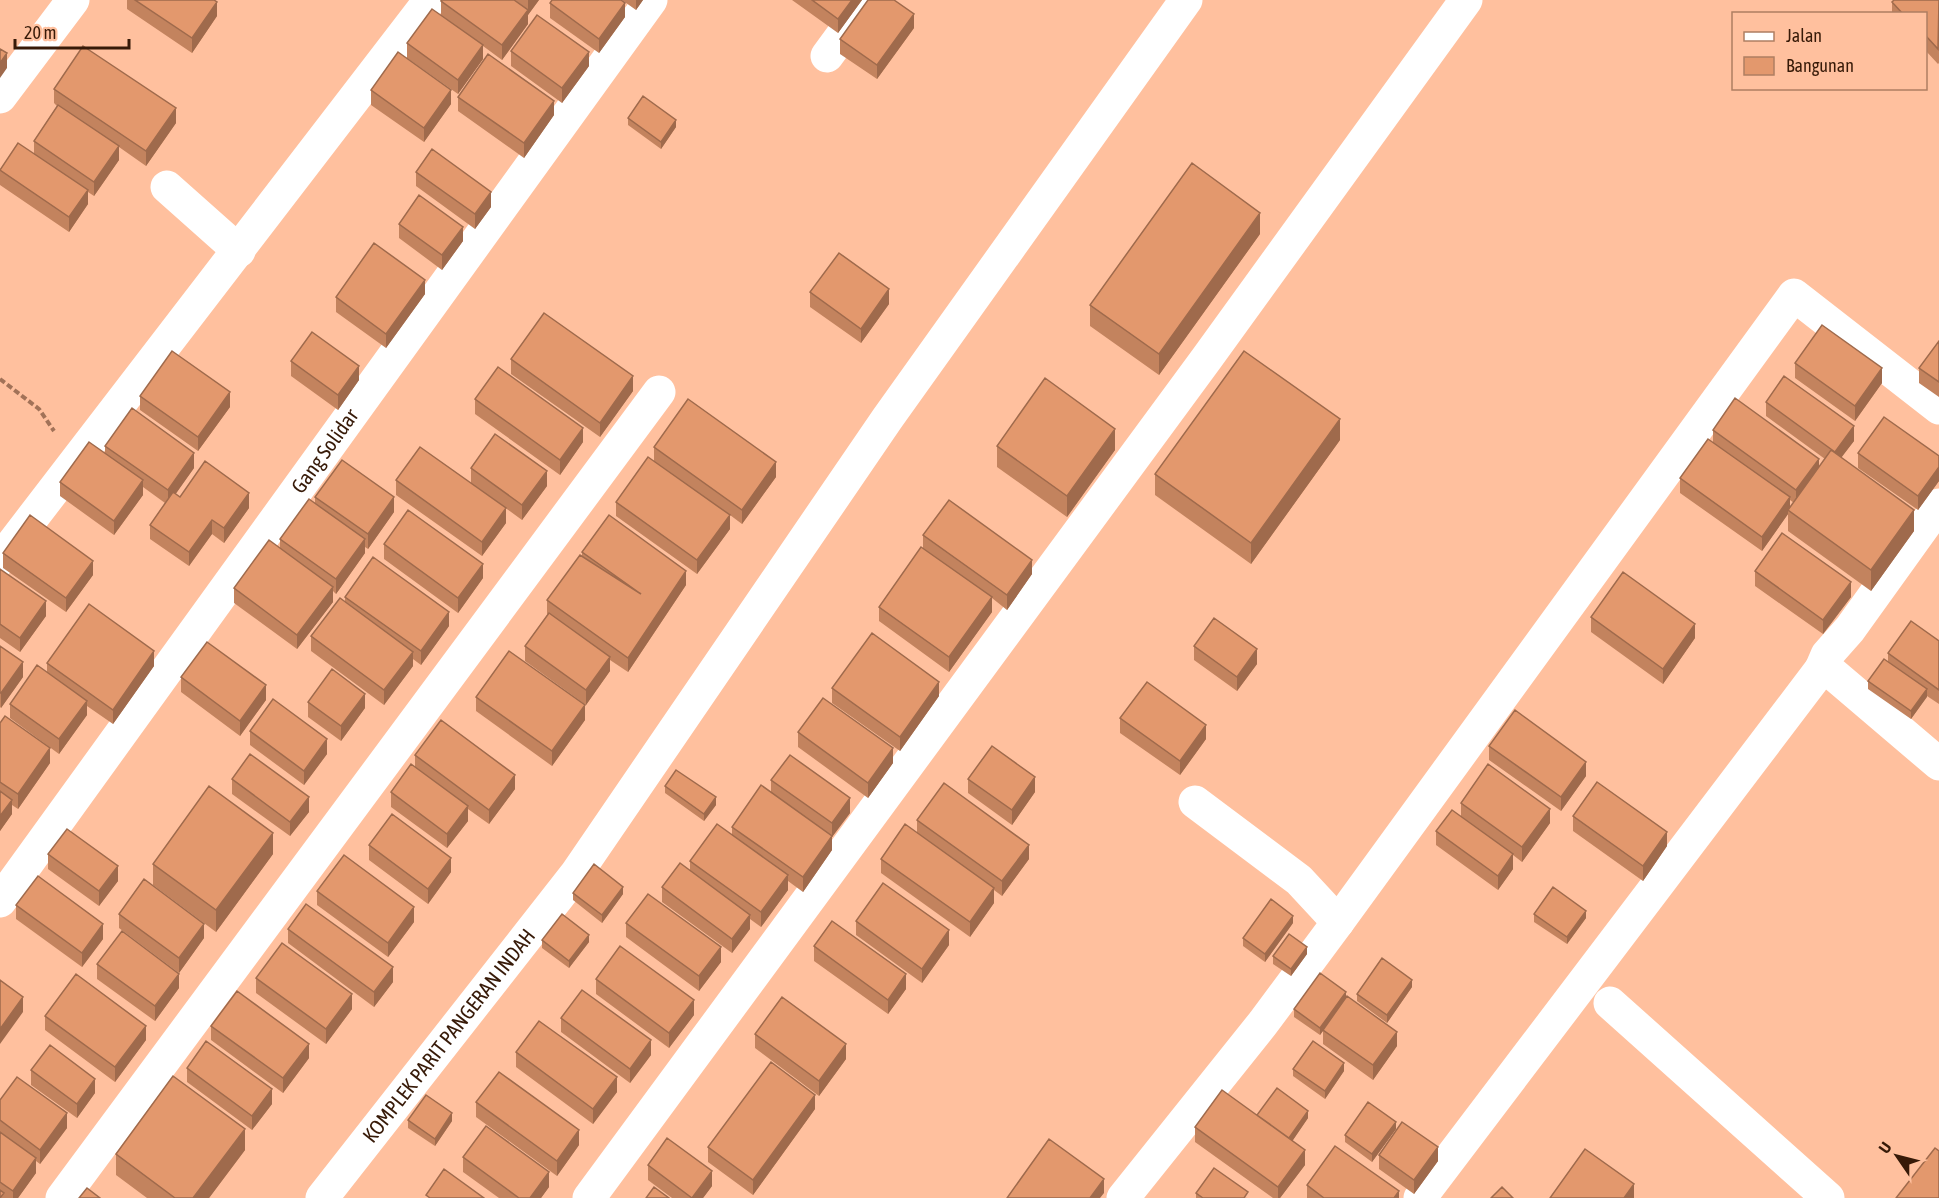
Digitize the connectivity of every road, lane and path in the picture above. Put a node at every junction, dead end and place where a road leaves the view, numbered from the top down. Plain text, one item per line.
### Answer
1 (73, 0) edge
2 (430, 0) edge
3 (651, 0) edge
4 (868, 0) edge
5 (1186, 0) edge
6 (1466, 0) edge
7 (826, 57) dead end
8 (0, 97) edge
9 (167, 187) dead end
10 (239, 251) junction
11 (0, 379) edge
12 (659, 392) dead end
13 (1939, 408) edge
14 (76, 460) junction
15 (1939, 506) edge
16 (0, 560) edge
17 (1821, 669) junction
18 (1939, 764) edge
19 (1195, 801) dead end
20 (0, 901) edge
21 (1338, 922) junction
22 (1610, 1003) dead end
23 (62, 1198) edge
24 (322, 1198) edge
25 (589, 1198) edge
26 (1123, 1198) edge
27 (1420, 1198) edge
28 (1828, 1198) edge

1 - 8 street
2 - 10 street
3 - 20 street, Gang Solidar
4 - 7 street
5 - 24 street, KOMPLEK PARIT PANGERAN INDAH
6 - 25 street
9 - 10 street
10 - 14 street
11 - 14 path
12 - 23 street
13 - 21 street
14 - 16 street
15 - 17 street
17 - 18 street
17 - 27 street
19 - 21 street
21 - 26 street
22 - 28 street

